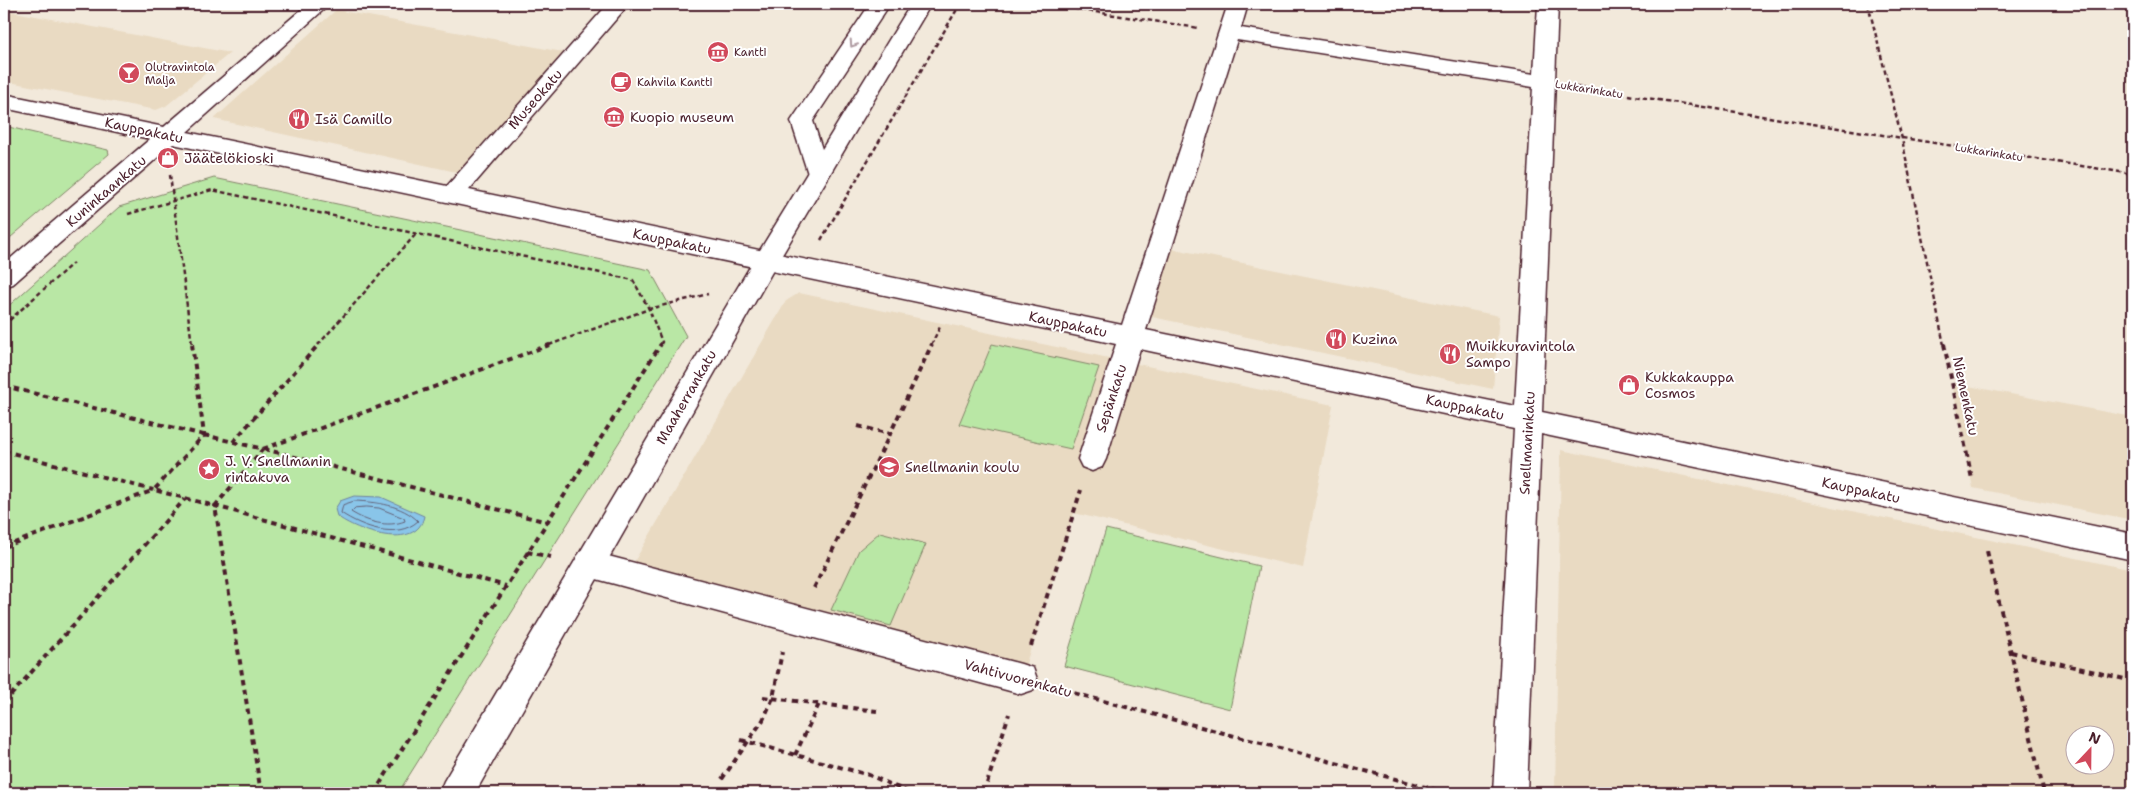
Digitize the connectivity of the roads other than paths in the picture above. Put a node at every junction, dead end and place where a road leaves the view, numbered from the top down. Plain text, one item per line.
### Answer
1 (320, 4) edge
2 (619, 4) edge
3 (880, 4) edge
4 (922, 4) edge
5 (1238, 4) edge
6 (1548, 4) edge
7 (1229, 32) junction
8 (1544, 82) junction
9 (4, 101) edge
10 (169, 136) junction
11 (818, 174) junction
12 (452, 195) junction
13 (766, 260) junction
14 (4, 278) edge
15 (1130, 336) junction
16 (1528, 420) junction
17 (1092, 459) road end
18 (2133, 546) edge
19 (589, 564) junction
20 (1021, 679) road end
21 (456, 793) edge
22 (1510, 793) edge

1 - 10 street, Kuninkaankatu
2 - 12 street, Museokatu
3 -> 11 street
4 - 11 street, Maaherrankatu
5 - 7 street, Sepänkatu
6 - 8 street, Snellmaninkatu
7 - 8 street, Lukkarinkatu
7 - 15 street, Sepänkatu
8 - 16 street, Snellmaninkatu
9 - 10 street, Kauppakatu
10 - 12 street, Kauppakatu
10 - 14 street, Kuninkaankatu
11 - 13 street, Maaherrankatu
12 - 13 street, Kauppakatu
13 - 15 street, Kauppakatu
13 - 19 street, Maaherrankatu
15 - 16 street, Kauppakatu
15 - 17 street, Sepänkatu
16 - 18 street, Kauppakatu
16 - 22 street, Snellmaninkatu
19 - 20 street, Vahtivuorenkatu
19 - 21 street, Maaherrankatu

